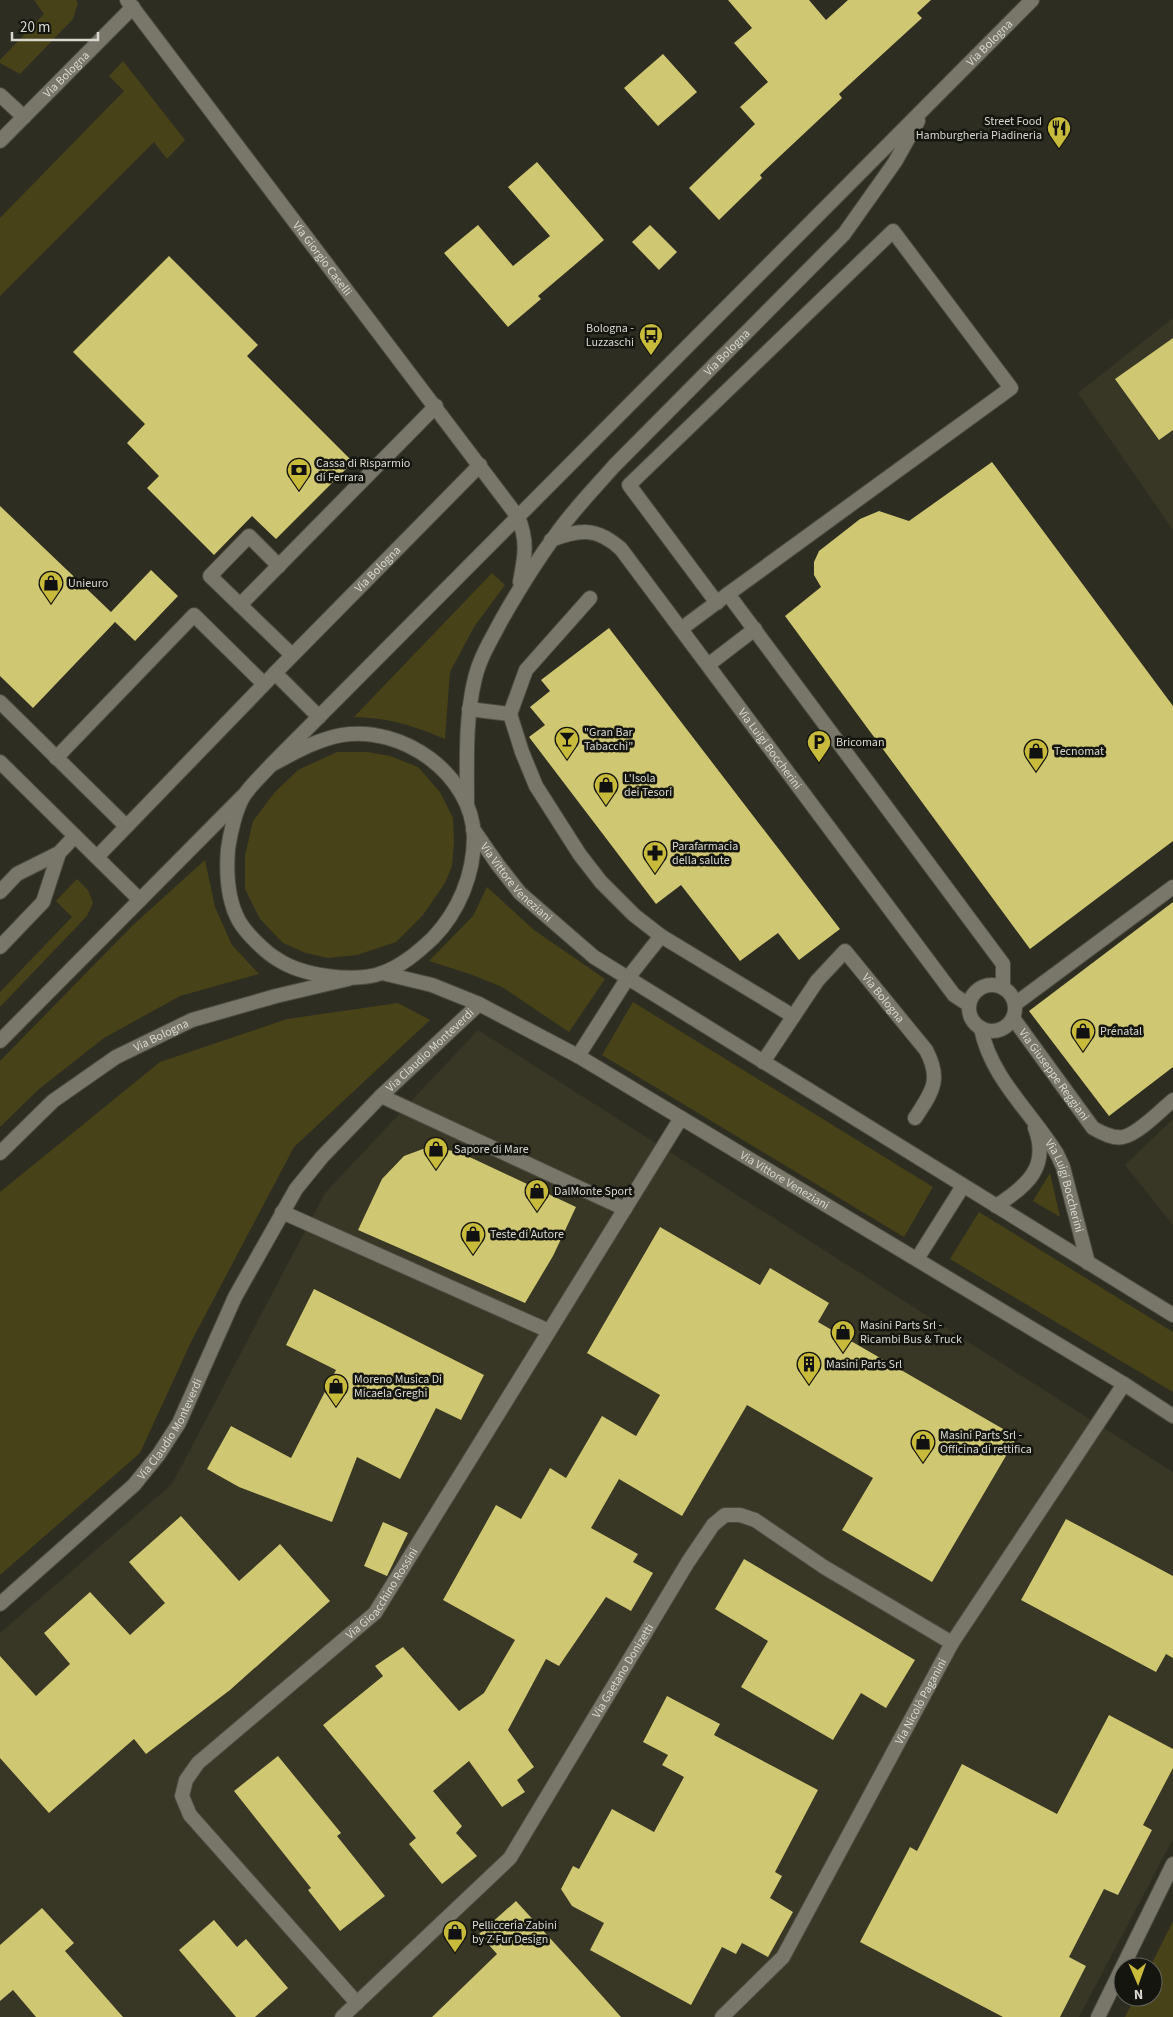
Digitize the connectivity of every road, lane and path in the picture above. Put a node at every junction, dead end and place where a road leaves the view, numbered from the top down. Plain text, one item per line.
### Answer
1 (1032, 0) edge
2 (130, 4) edge
3 (0, 95) edge
4 (926, 107) junction
5 (24, 117) junction
6 (0, 142) edge
7 (436, 406) junction
8 (480, 464) junction
9 (518, 516) junction
10 (551, 540) junction
11 (279, 566) junction
12 (518, 590) junction
13 (590, 598) dead end
14 (722, 599) junction
15 (240, 605) junction
16 (681, 629) junction
17 (755, 630) junction
18 (292, 655) junction
19 (708, 665) junction
20 (275, 673) junction
21 (264, 684) junction
22 (0, 702) edge
23 (469, 709) junction
24 (510, 714) junction
25 (318, 717) junction
26 (56, 758) junction
27 (0, 762) edge
28 (271, 765) junction
29 (244, 795) junction
30 (467, 808) junction
31 (126, 826) junction
32 (473, 829) junction
33 (75, 836) junction
34 (59, 853) junction
35 (96, 857) junction
36 (1173, 887) edge
37 (0, 892) edge
38 (140, 900) junction
39 (661, 936) junction
40 (0, 948) edge
41 (382, 973) junction
42 (354, 978) junction
43 (627, 979) junction
44 (1003, 988) junction
45 (479, 1004) junction
46 (969, 1005) junction
47 (1014, 1011) junction
48 (793, 1016) junction
49 (981, 1028) junction
50 (0, 1041) edge
51 (578, 1056) junction
52 (762, 1062) junction
53 (381, 1096) junction
54 (1173, 1100) edge
55 (1030, 1116) junction
56 (681, 1118) junction
57 (915, 1118) dead end
58 (0, 1153) edge
59 (963, 1186) junction
60 (996, 1206) junction
61 (625, 1209) junction
62 (282, 1212) junction
63 (917, 1260) junction
64 (1088, 1263) junction
65 (1173, 1315) edge
66 (549, 1332) junction
67 (1124, 1384) junction
68 (1173, 1416) edge
69 (0, 1604) edge
70 (952, 1643) junction
71 (1173, 1864) edge
72 (357, 2003) junction
73 (342, 2017) edge
74 (722, 2017) edge
75 (1098, 2017) edge

1 - 4 street, Via Bologna
2 - 5 street, Via Bologna
2 - 7 street, Via Giorgio Caselli
3 - 5 street
4 - 9 street, Via Bologna
4 - 10 street, Via Bologna
5 - 6 street, Via Bologna
7 - 8 street, Via Giorgio Caselli
7 - 11 street
8 - 9 street, Via Giorgio Caselli
8 - 18 street, Via Bologna
9 - 12 street, Via Bologna
9 - 25 street, Via Bologna
10 - 12 street, Via Bologna
10 - 16 street, Via Luigi Boccherini
11 - 15 street
11 - 15 street
12 - 23 street, Via Bologna
13 - 24 street
14 - 14 street
14 - 16 street
14 - 17 street
15 - 18 street
16 - 19 street, Via Luigi Boccherini
17 - 19 street
17 - 44 street
18 - 20 street, Via Bologna
19 - 46 street, Via Luigi Boccherini
20 - 21 street, Via Bologna
20 - 25 street
21 - 26 street
21 - 31 street, Via Bologna
22 - 26 street
23 - 24 street
23 - 30 street, Via Bologna
24 - 39 street
25 - 28 street, Via Bologna
26 - 31 street
27 - 33 street
28 - 29 street, Via Bologna
28 - 30 street, Via Bologna
29 - 38 street, Via Bologna
29 - 42 street, Via Bologna
30 - 32 street, Via Bologna
31 - 35 street, Via Bologna
32 - 41 street, Via Bologna
32 - 43 street, Via Vittore Veneziani
33 - 34 street
33 - 35 street
34 - 37 street
34 - 40 street
35 - 38 street
36 - 47 street
38 - 50 street, Via Bologna
39 - 43 street
39 - 48 street
41 - 42 street, Via Bologna
41 - 45 street, Via Vittore Veneziani
42 - 58 street, Via Bologna
43 - 51 street
43 - 52 street, Via Vittore Veneziani
44 - 46 street
44 - 47 street
45 - 51 street, Via Vittore Veneziani
45 - 53 street, Via Claudio Monteverdi
46 - 49 street, Via Luigi Boccherini
47 - 49 street
47 - 54 street, Via Giuseppe Reggiani
48 - 52 street, Via Bologna
48 - 57 street, Via Bologna
49 - 55 street, Via Luigi Boccherini
51 - 56 street, Via Vittore Veneziani
52 - 59 street, Via Vittore Veneziani
53 - 61 street, Via Claudio Monteverdi
53 - 62 street, Via Claudio Monteverdi
55 - 60 street, Via Luigi Boccherini
55 - 64 street, Via Luigi Boccherini
56 - 61 street, Via Gioacchino Rossini
56 - 63 street, Via Vittore Veneziani
59 - 60 street, Via Vittore Veneziani
59 - 63 street
60 - 64 street, Via Vittore Veneziani
61 - 66 street, Via Gioacchino Rossini
62 - 66 street
62 - 69 street, Via Claudio Monteverdi
63 - 67 street, Via Vittore Veneziani
64 - 65 street, Via Vittore Veneziani
66 - 72 street, Via Gioacchino Rossini
67 - 68 street, Via Vittore Veneziani
67 - 70 street, Via Nicolò Paganini
70 - 72 street, Via Gaetano Donizetti
70 - 74 street, Via Nicolò Paganini
71 - 75 street
72 - 73 street, Via Gaetano Donizetti

